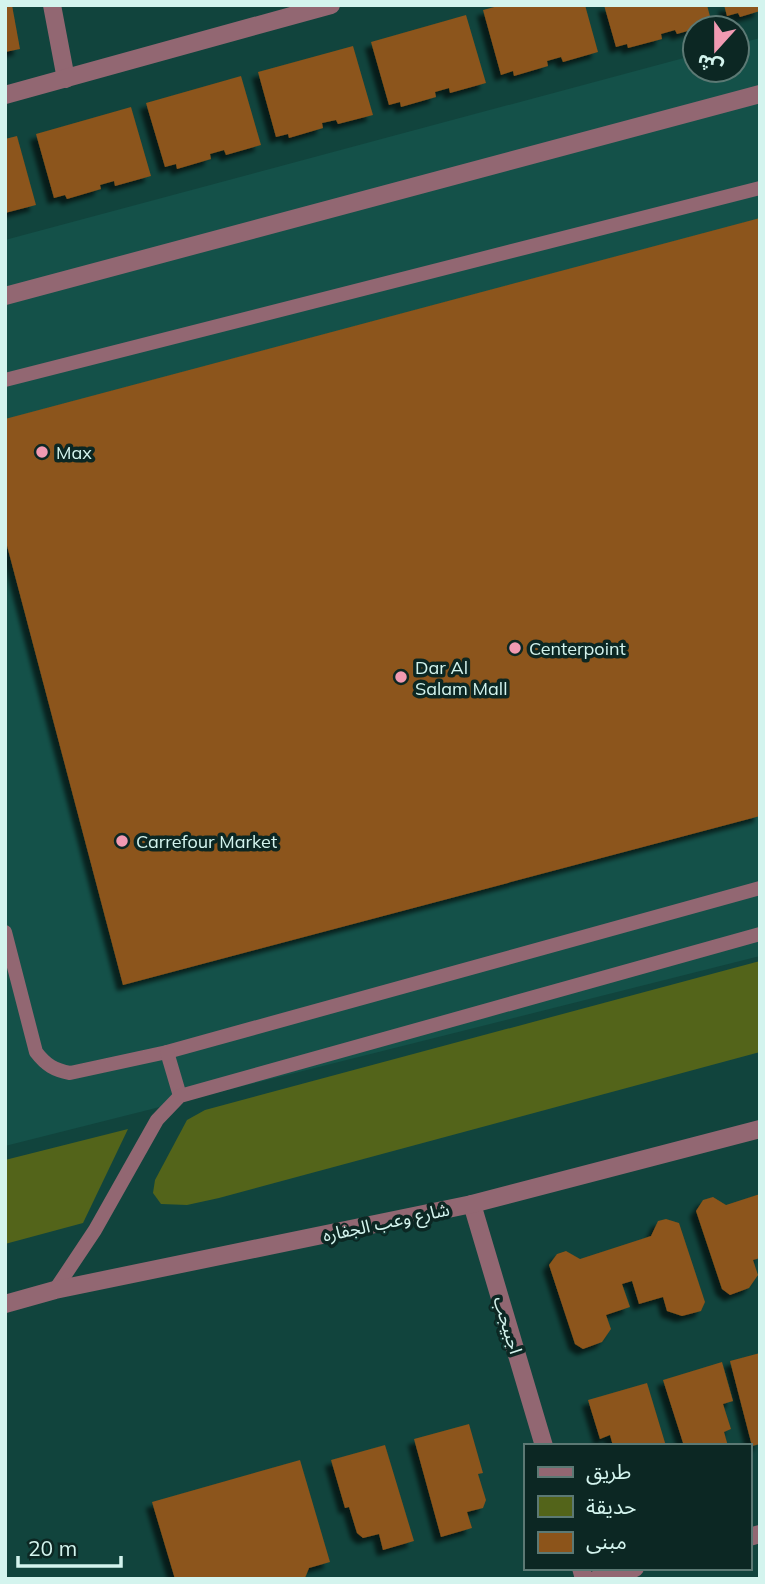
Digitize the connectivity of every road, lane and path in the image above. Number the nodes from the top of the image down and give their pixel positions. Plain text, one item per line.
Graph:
1 (52, 5) edge
2 (331, 5) edge
3 (66, 79) junction
4 (760, 94) edge
5 (5, 95) edge
6 (760, 188) edge
7 (5, 296) edge
8 (5, 380) edge
9 (760, 888) edge
10 (5, 932) edge
11 (760, 934) edge
12 (167, 1052) junction
13 (180, 1096) junction
14 (760, 1129) edge
15 (472, 1204) junction
16 (55, 1290) junction
17 (7, 1302) edge
18 (543, 1444) edge
19 (628, 1570) edge
20 (597, 1579) edge

1 - 3 street
2 - 3 street
3 - 5 street
4 - 7 street
6 - 8 lane
9 - 12 lane
10 - 12 lane
11 - 13 lane
12 - 13 lane
13 - 16 lane
14 - 15 street, شارع وعب الجفاره
15 - 16 street, شارع وعب الجفاره
15 - 18 street, اجبيجب
16 - 17 street, شارع وعب الجفاره
19 - 20 street

